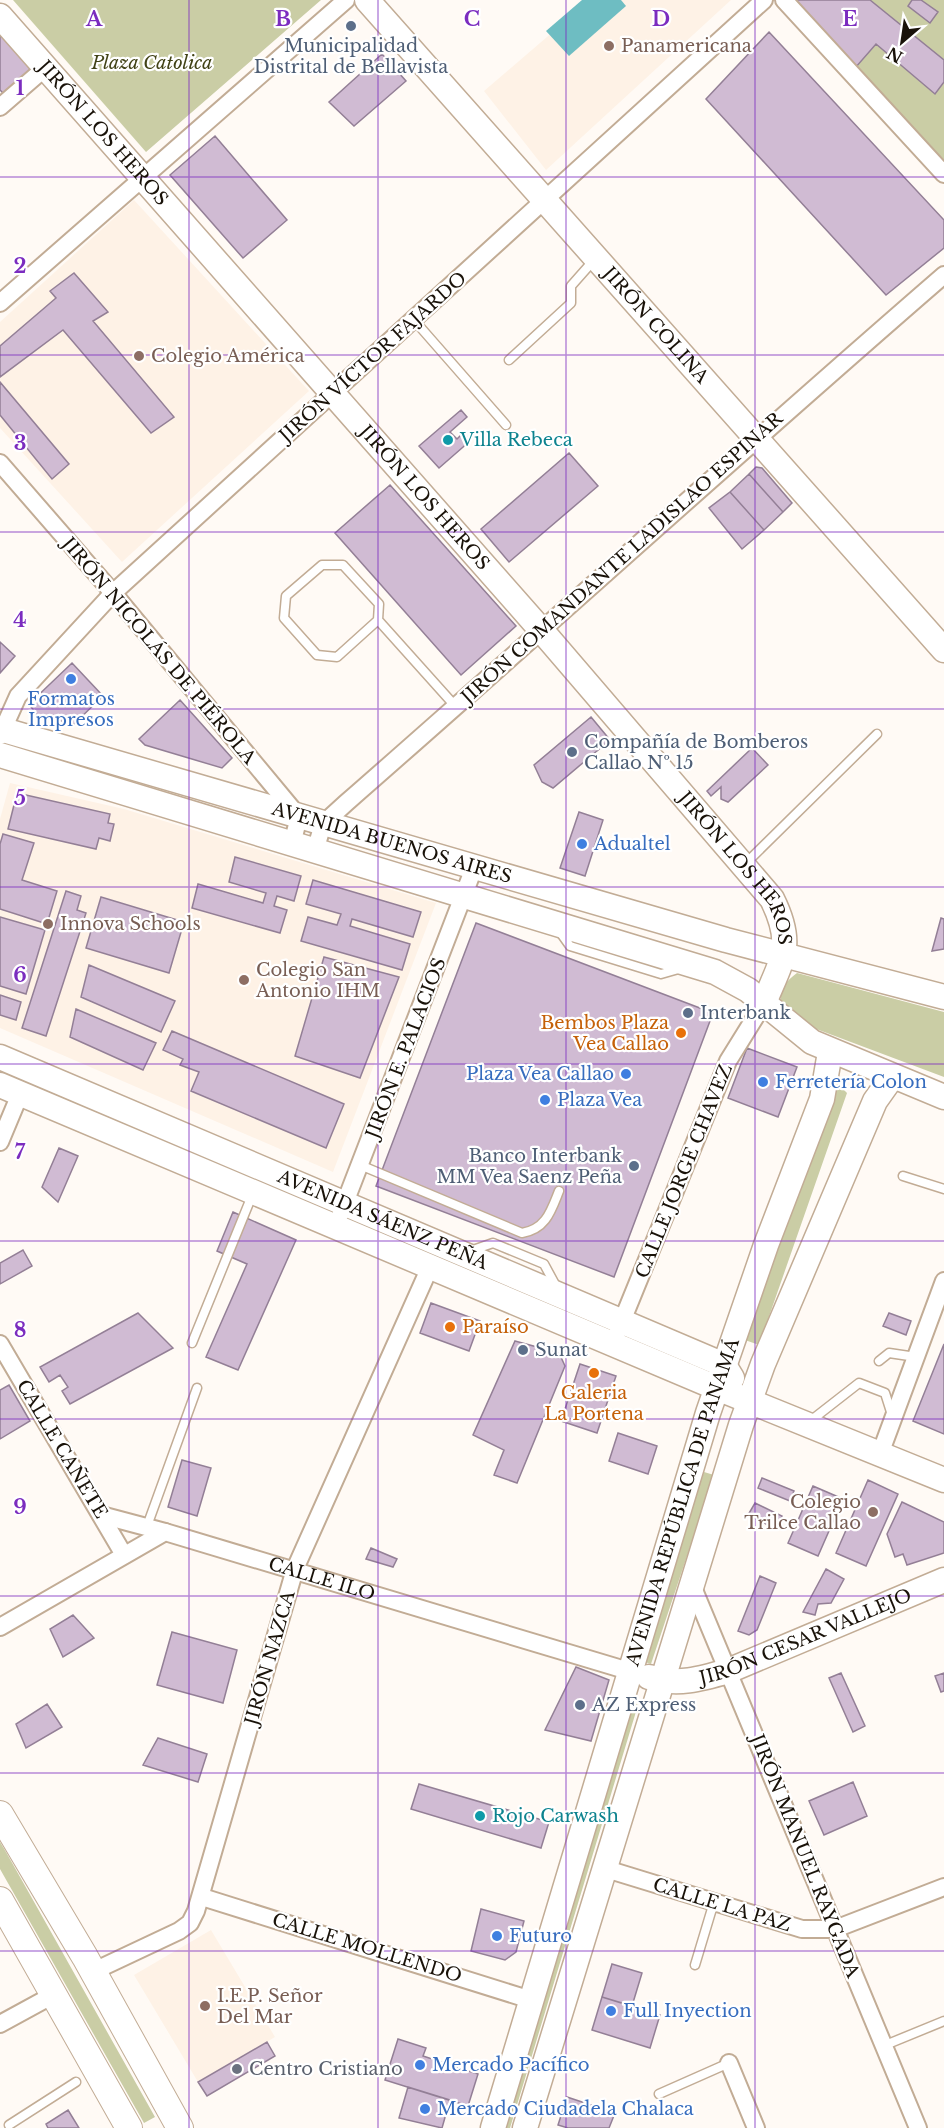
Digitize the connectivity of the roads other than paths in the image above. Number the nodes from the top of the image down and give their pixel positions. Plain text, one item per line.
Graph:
1 (346, 0) edge
2 (367, 0) edge
3 (764, 0) edge
4 (784, 0) edge
5 (0, 16) edge
6 (45, 68) junction
7 (0, 107) edge
8 (944, 174) edge
9 (143, 179) junction
10 (545, 200) junction
11 (597, 258) junction
12 (944, 275) edge
13 (0, 303) edge
14 (414, 320) junction
15 (509, 360) dead end
16 (333, 394) junction
17 (506, 425) dead end
18 (756, 438) junction
19 (0, 463) edge
20 (113, 593) junction
21 (378, 620) junction
22 (542, 631) junction
23 (944, 650) edge
24 (456, 707) junction
25 (1, 732) edge
26 (877, 734) dead end
27 (0, 755) edge
28 (299, 817) junction
29 (323, 824) junction
30 (292, 844) junction
31 (315, 851) junction
32 (744, 866) junction
33 (474, 868) junction
34 (465, 896) junction
35 (782, 956) junction
36 (944, 997) edge
37 (764, 1003) junction
38 (830, 1052) junction
39 (0, 1057) edge
40 (892, 1077) junction
41 (10, 1090) edge
42 (944, 1097) edge
43 (0, 1142) edge
44 (360, 1165) junction
45 (903, 1176) dead end
46 (944, 1189) edge
47 (559, 1191) dead end
48 (254, 1192) junction
49 (345, 1204) junction
50 (335, 1227) junction
51 (430, 1267) junction
52 (944, 1281) edge
53 (622, 1322) junction
54 (192, 1343) dead end
55 (0, 1344) edge
56 (613, 1344) junction
57 (916, 1357) junction
58 (879, 1361) dead end
59 (724, 1365) junction
60 (197, 1388) dead end
61 (717, 1388) junction
62 (750, 1401) junction
63 (893, 1419) junction
64 (806, 1424) junction
65 (880, 1454) junction
66 (944, 1480) edge
67 (101, 1515) junction
68 (147, 1526) junction
69 (165, 1532) junction
70 (124, 1555) junction
71 (295, 1569) junction
72 (944, 1580) edge
73 (692, 1585) junction
74 (0, 1627) edge
75 (728, 1671) junction
76 (632, 1672) junction
77 (662, 1681) junction
78 (0, 1814) edge
79 (603, 1868) junction
80 (944, 1887) edge
81 (202, 1897) junction
82 (714, 1902) junction
83 (4, 1916) edge
84 (835, 1929) junction
85 (695, 1965) dead end
86 (92, 1972) junction
87 (55, 1994) junction
88 (531, 2000) junction
89 (944, 2021) edge
90 (0, 2024) edge
91 (884, 2046) junction
92 (729, 2063) joint
93 (76, 2082) dead end
94 (659, 2094) dead end
95 (9, 2125) dead end
96 (175, 2126) edge
97 (129, 2128) edge
98 (493, 2128) edge
99 (525, 2128) edge
100 (756, 2128) edge
101 (918, 2128) edge

1 - 9 street
2 - 10 main road, JIRÓN COLINA
3 - 10 street, JIRÓN VÍCTOR FAJARDO
4 - 8 street
5 - 6 main road, JIRÓN LOS HEROS
6 - 7 street
6 - 9 main road, JIRÓN LOS HEROS
9 - 13 street
9 - 16 main road, JIRÓN LOS HEROS
10 - 11 main road, JIRÓN COLINA
10 - 14 street, JIRÓN VÍCTOR FAJARDO
11 - 15 lane
11 - 18 main road, JIRÓN COLINA
12 - 18 street, JIRÓN COMANDANTE LADISLAO ESPINAR
14 - 16 street, JIRÓN VÍCTOR FAJARDO
14 - 17 lane
16 - 20 street, JIRÓN VÍCTOR FAJARDO
16 - 22 main road, JIRÓN LOS HEROS
18 - 22 street, JIRÓN COMANDANTE LADISLAO ESPINAR
18 - 23 main road, JIRÓN COLINA
19 - 20 street, JIRÓN NICOLÁS DE PIÉROLA
20 - 25 street, JIRÓN VÍCTOR FAJARDO
20 - 28 street, JIRÓN NICOLÁS DE PIÉROLA
21 - 21 lane
21 - 24 lane
22 - 24 street, JIRÓN COMANDANTE LADISLAO ESPINAR
22 - 32 main road, JIRÓN LOS HEROS
24 - 29 street, JIRÓN COMANDANTE LADISLAO ESPINAR
25 - 28 main road, AVENIDA BUENOS AIRES
26 - 32 lane
27 - 30 main road, AVENIDA BUENOS AIRES
28 - 29 main road, AVENIDA BUENOS AIRES
28 - 30 street
29 - 31 street
29 - 33 main road, AVENIDA BUENOS AIRES
30 - 31 main road, AVENIDA BUENOS AIRES
31 - 34 main road, AVENIDA BUENOS AIRES
32 - 35 main road, JIRÓN LOS HEROS
33 - 34 street, JIRÓN E. PALACIOS
33 - 35 main road, AVENIDA BUENOS AIRES
34 - 37 main road, AVENIDA BUENOS AIRES
34 - 44 street, JIRÓN E. PALACIOS
35 - 36 main road, AVENIDA BUENOS AIRES
35 - 37 main road, JIRÓN LOS HEROS
37 - 38 main road, AVENIDA BUENOS AIRES
37 - 53 street, CALLE JORGE CHAVEZ
38 - 40 main road, AVENIDA BUENOS AIRES
38 - 59 main road, AVENIDA REPÚBLICA DE PANAMÁ
39 - 49 main road, AVENIDA SÁENZ PEÑA
40 - 42 main road, AVENIDA BUENOS AIRES
40 - 62 main road, AVENIDA REPÚBLICA DE PANAMÁ
41 - 43 street
41 - 48 main road, AVENIDA SÁENZ PEÑA
44 - 47 lane
44 - 49 street, JIRÓN E. PALACIOS
45 - 46 lane
48 - 50 main road, AVENIDA SÁENZ PEÑA
48 - 54 lane
49 - 50 street, JIRÓN E. PALACIOS
49 - 53 main road, AVENIDA SÁENZ PEÑA
50 - 51 main road, AVENIDA SÁENZ PEÑA
51 - 56 main road, AVENIDA SÁENZ PEÑA
51 - 71 street, JIRÓN NAZCA
52 - 57 street
53 - 56 street, CALLE JORGE CHAVEZ
53 - 59 main road, AVENIDA SÁENZ PEÑA
55 - 67 street, CALLE CAÑETE
56 - 61 main road, AVENIDA SÁENZ PEÑA
57 - 58 lane
57 - 63 street
59 - 61 main road, AVENIDA REPÚBLICA DE PANAMÁ
59 - 62 main road
60 - 68 lane
61 - 62 main road, AVENIDA SÁENZ PEÑA
61 - 76 main road, AVENIDA REPÚBLICA DE PANAMÁ
62 - 64 main road, AVENIDA SÁENZ PEÑA
62 - 73 main road, AVENIDA REPÚBLICA DE PANAMÁ
63 - 64 lane
63 - 65 street
64 - 65 main road, AVENIDA SÁENZ PEÑA
65 - 66 main road, AVENIDA SÁENZ PEÑA
67 - 68 street, CALLE ILO
67 - 70 street, CALLE CAÑETE
68 - 69 street, CALLE ILO
69 - 70 street
69 - 71 street, CALLE ILO
70 - 74 street
71 - 76 street, CALLE ILO
71 - 81 street, JIRÓN NAZCA
72 - 75 main road, JIRÓN CESAR VALLEJO
73 - 75 street, JIRÓN MANUEL RAYGADA
73 - 77 main road, AVENIDA REPÚBLICA DE PANAMÁ
75 - 77 main road, JIRÓN CESAR VALLEJO
75 - 84 street, JIRÓN MANUEL RAYGADA
76 - 77 main road, CALLE ILO
76 - 88 main road, AVENIDA REPÚBLICA DE PANAMÁ
77 - 79 main road, AVENIDA REPÚBLICA DE PANAMÁ
78 - 86 main road
79 - 82 street, CALLE LA PAZ
79 - 99 main road, AVENIDA REPÚBLICA DE PANAMÁ
80 - 84 street, CALLE LA PAZ
81 - 86 street, JIRÓN NAZCA
81 - 88 street, CALLE MOLLENDO
82 - 84 street, CALLE LA PAZ
82 - 85 lane
83 - 87 main road
84 - 91 street, JIRÓN MANUEL RAYGADA
86 - 96 main road
87 - 90 street
87 - 97 main road
88 - 98 main road, AVENIDA REPÚBLICA DE PANAMÁ
89 - 91 lane
91 - 101 street, JIRÓN MANUEL RAYGADA
92 - 94 lane
92 - 100 street
93 - 95 lane

